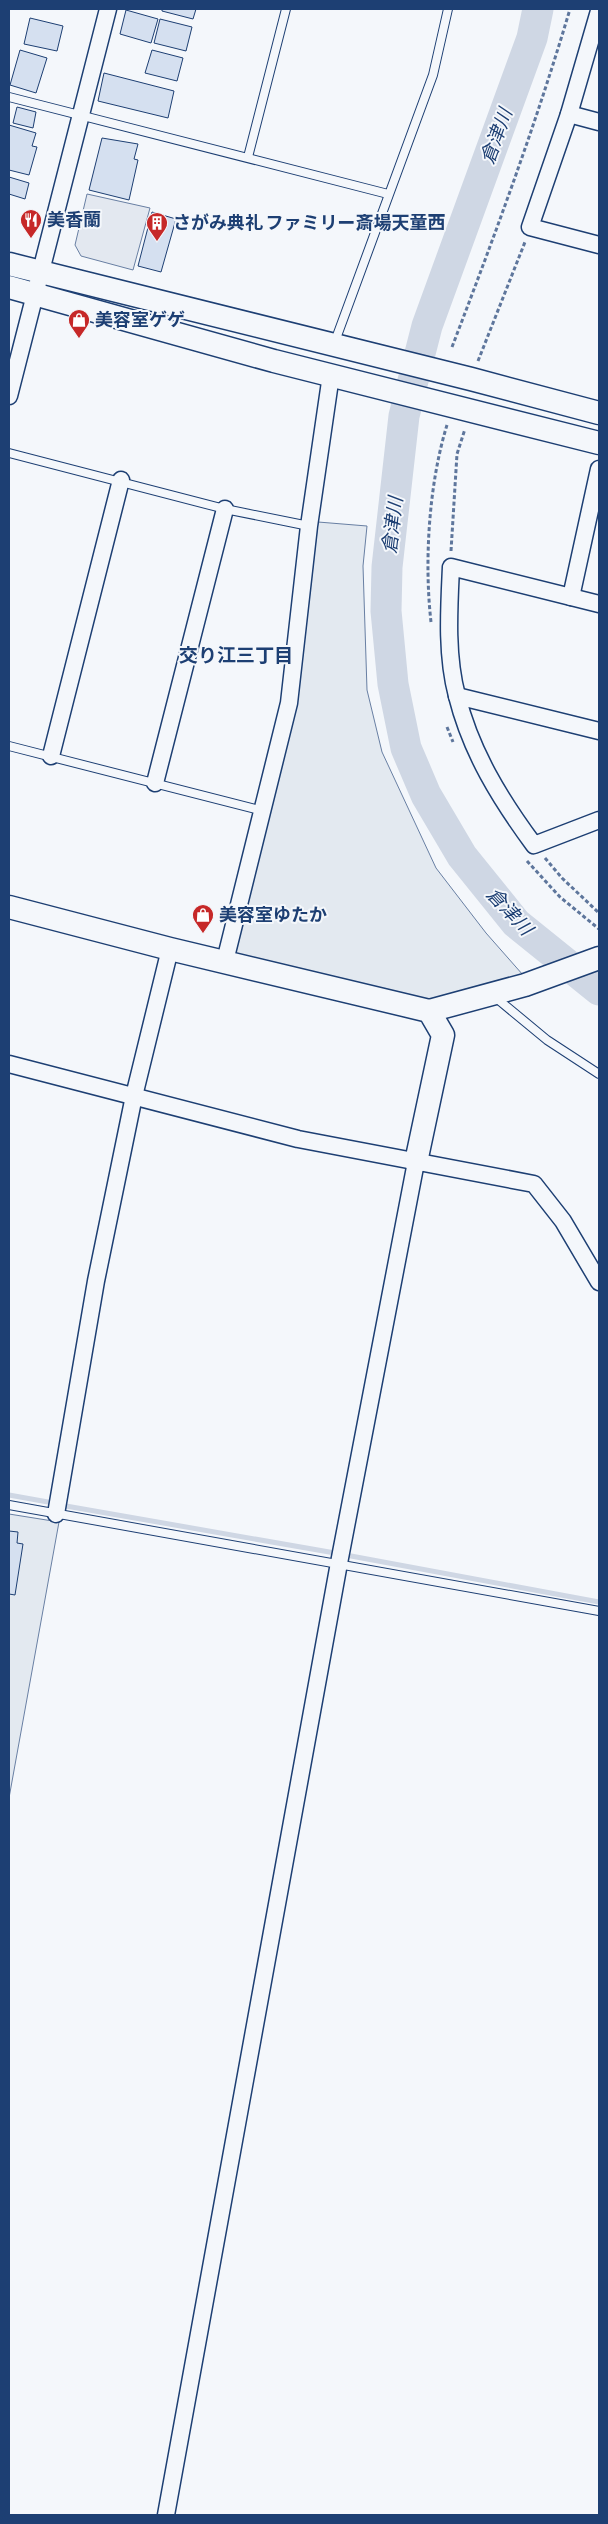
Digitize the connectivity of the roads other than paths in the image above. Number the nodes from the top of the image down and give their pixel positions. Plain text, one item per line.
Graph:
1 (108, 9) edge
2 (286, 9) edge
3 (448, 9) edge
4 (599, 11) edge
5 (9, 96) edge
6 (569, 114) junction
7 (81, 115) junction
8 (599, 122) edge
9 (248, 157) junction
10 (388, 194) junction
11 (599, 245) edge
12 (9, 264) edge
13 (39, 283) junction
14 (9, 287) edge
15 (333, 345) junction
16 (331, 376) junction
17 (9, 396) edge
18 (599, 413) edge
19 (599, 443) edge
20 (9, 453) edge
21 (599, 469) edge
22 (121, 480) junction
23 (226, 509) junction
24 (309, 526) junction
25 (571, 597) junction
26 (599, 604) edge
27 (457, 696) junction
28 (599, 730) edge
29 (9, 746) edge
30 (52, 756) junction
31 (156, 783) junction
32 (263, 811) junction
33 (599, 820) edge
34 (9, 907) edge
35 (170, 949) junction
36 (599, 958) edge
37 (225, 961) junction
38 (492, 994) junction
39 (429, 1011) junction
40 (9, 1064) edge
41 (599, 1074) edge
42 (134, 1096) junction
43 (416, 1162) junction
44 (599, 1282) edge
45 (9, 1505) edge
46 (56, 1514) junction
47 (339, 1563) junction
48 (599, 1611) edge
49 (166, 2515) edge

1 - 7 street
2 - 9 lane
3 - 10 lane
4 - 6 street
5 - 7 lane
6 - 8 street
6 - 11 street
7 - 9 lane
7 - 13 street
9 - 10 lane
10 - 15 lane
12 - 13 street
13 - 14 street
13 - 15 street
13 - 16 street
13 - 17 street
15 - 18 street
16 - 19 street
16 - 24 street
20 - 22 lane
21 - 25 street
22 - 23 lane
22 - 30 street
23 - 24 lane
23 - 31 street
24 - 32 street
25 - 26 street
25 - 27 street
27 - 28 street
27 - 33 street
29 - 30 lane
30 - 31 lane
31 - 32 lane
32 - 37 street
34 - 35 street
35 - 37 street
35 - 42 street
36 - 38 street
37 - 39 street
38 - 39 street
38 - 41 lane
39 - 43 street
40 - 42 street
42 - 43 street
42 - 46 street
43 - 44 street
43 - 47 street
45 - 46 lane
46 - 47 lane
47 - 48 lane
47 - 49 street

